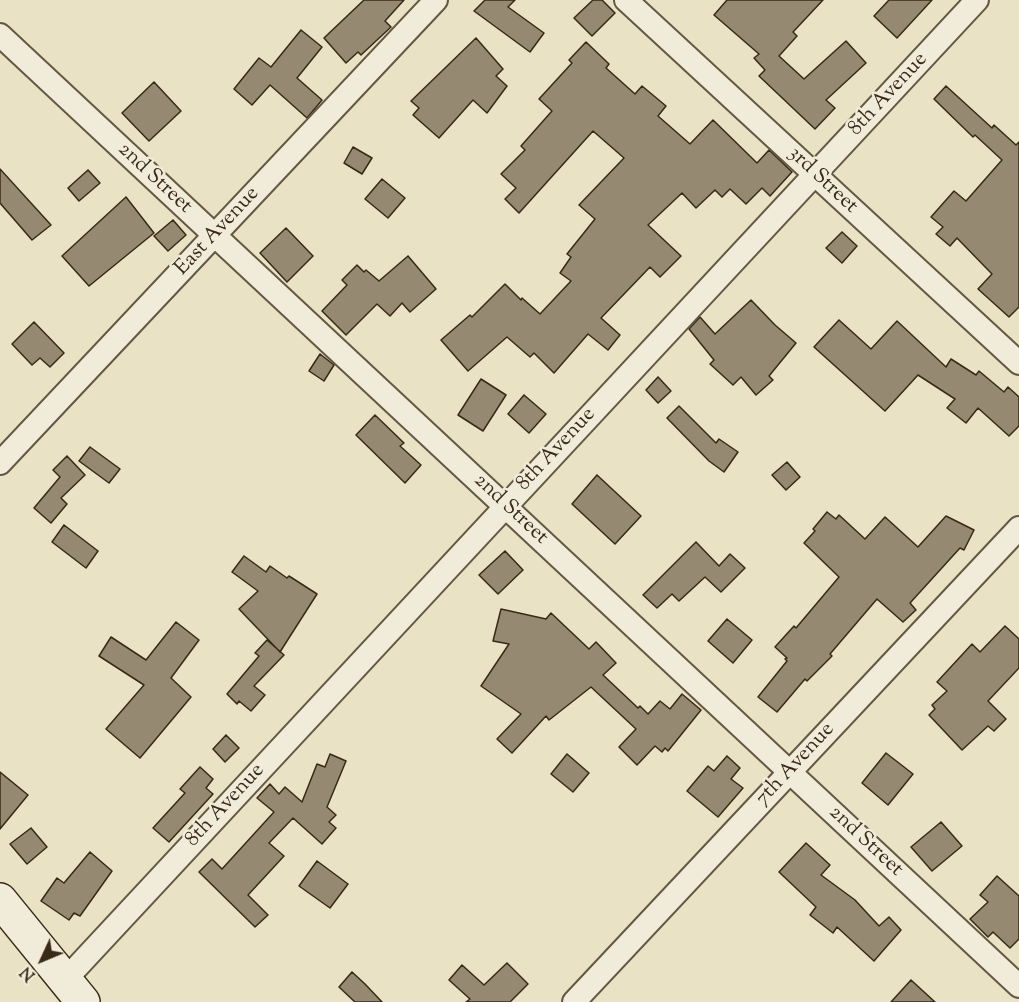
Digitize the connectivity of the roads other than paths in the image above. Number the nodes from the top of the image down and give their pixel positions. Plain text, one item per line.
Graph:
1 (436, 0) edge
2 (626, 0) edge
3 (976, 0) edge
4 (0, 35) edge
5 (814, 174) junction
6 (215, 235) junction
7 (1019, 363) edge
8 (0, 463) edge
9 (505, 506) junction
10 (1019, 528) edge
11 (790, 772) junction
12 (0, 900) edge
13 (1019, 986) edge
14 (74, 991) edge
15 (574, 1002) edge

1 - 6 street, East Avenue
2 - 5 street, 3rd Street
3 - 5 street, 8th Avenue
4 - 6 street, 2nd Street
5 - 7 street, 3rd Street
5 - 9 street, 8th Avenue
6 - 8 street, East Avenue
6 - 9 street, 2nd Street
9 - 11 street, 2nd Street
9 - 14 street, 8th Avenue
10 - 11 street, 7th Avenue
11 - 13 street, 2nd Street
11 - 15 street, 7th Avenue
12 - 14 street

